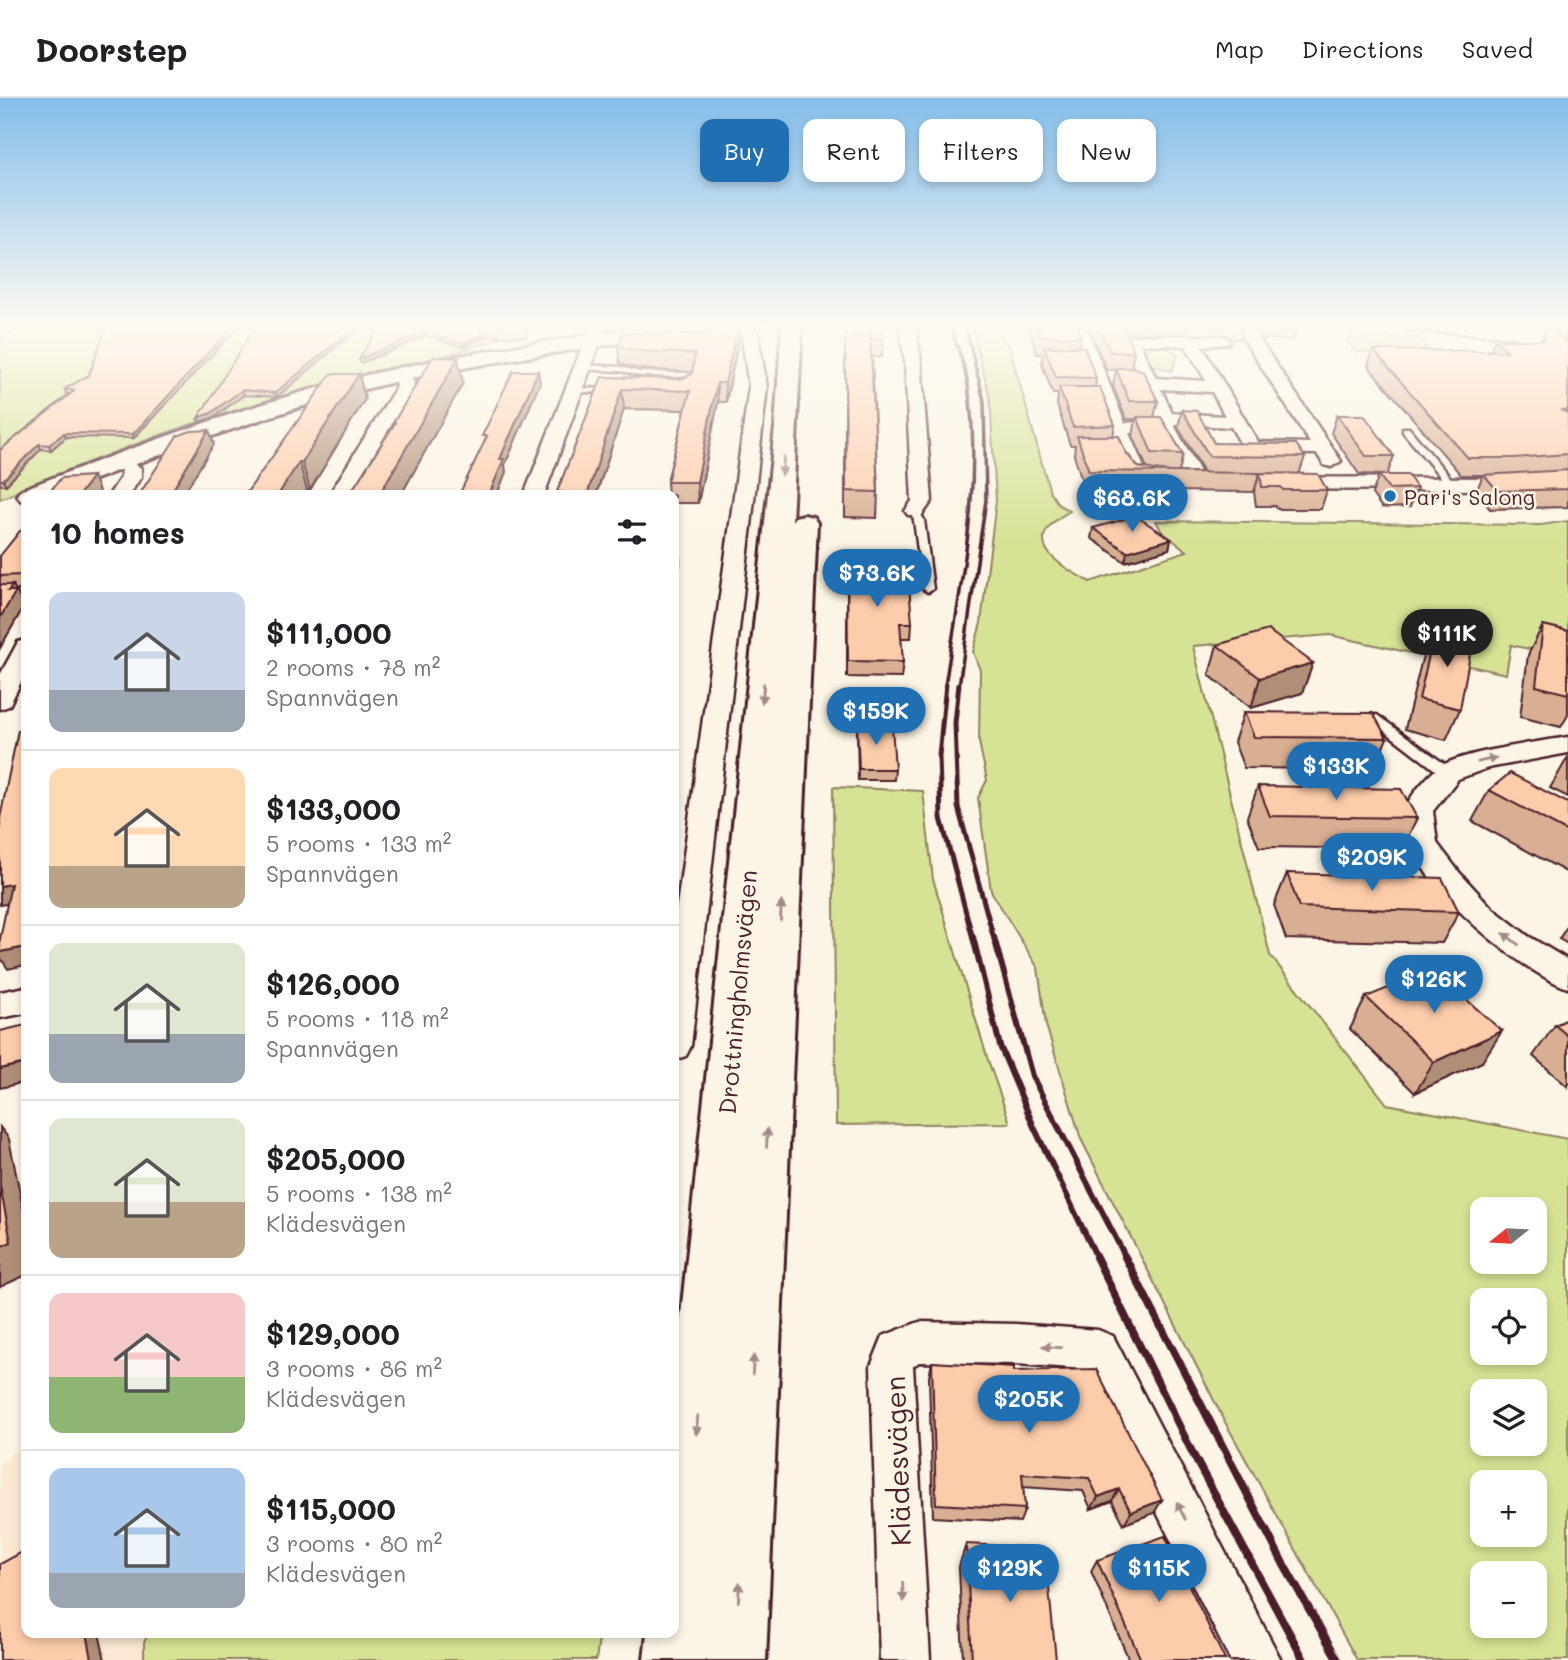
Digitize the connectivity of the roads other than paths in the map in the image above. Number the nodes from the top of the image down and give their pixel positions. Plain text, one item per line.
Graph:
1 (318, 397) edge
2 (399, 397) edge
3 (571, 397) edge
4 (757, 397) edge
5 (788, 397) edge
6 (813, 397) edge
7 (915, 397) edge
8 (1100, 397) edge
9 (1157, 397) edge
10 (1223, 397) edge
11 (1289, 397) edge
12 (1166, 422) junction
13 (1237, 422) junction
14 (1118, 428) junction
15 (1406, 430) dead end
16 (1323, 449) junction
17 (119, 461) junction
18 (1568, 478) edge
19 (1196, 482) junction
20 (1347, 484) junction
21 (1451, 484) junction
22 (44, 490) edge
23 (122, 490) edge
24 (342, 490) edge
25 (536, 490) edge
26 (915, 511) joint
27 (928, 589) dead end
28 (21, 594) edge
29 (0, 596) edge
30 (21, 657) edge
31 (0, 701) edge
32 (1377, 719) edge
33 (1568, 745) edge
34 (1448, 773) junction
35 (1568, 976) edge
36 (21, 1001) edge
37 (0, 1005) edge
38 (679, 1007) edge
39 (679, 1627) edge
40 (678, 1638) edge
41 (676, 1660) edge
42 (734, 1660) edge
43 (905, 1660) edge
44 (1256, 1660) edge

1 - 17 main road
2 - 24 street
3 - 25 street
4 - 38 street, Drottningholmsvägen
5 -> 39 main road, Drottningholmsvägen
42 -> 6 main road, Drottningholmsvägen
7 - 26 street
8 - 14 street
9 - 12 street
10 - 13 street
11 - 16 street
12 - 13 street
12 - 14 street
12 - 19 street
13 - 16 street
14 - 19 street
15 - 21 lane
16 - 20 street
17 - 22 main road
17 - 23 street
18 - 21 street
19 - 20 street
20 - 21 street
26 - 27 lane
28 - 29 lane
30 - 31 street
32 - 34 lane
34 -> 33 street
35 -> 34 street
36 - 37 street
40 -> 41 main road, Drottningholmsvägen
44 -> 43 street, Klädesvägen

